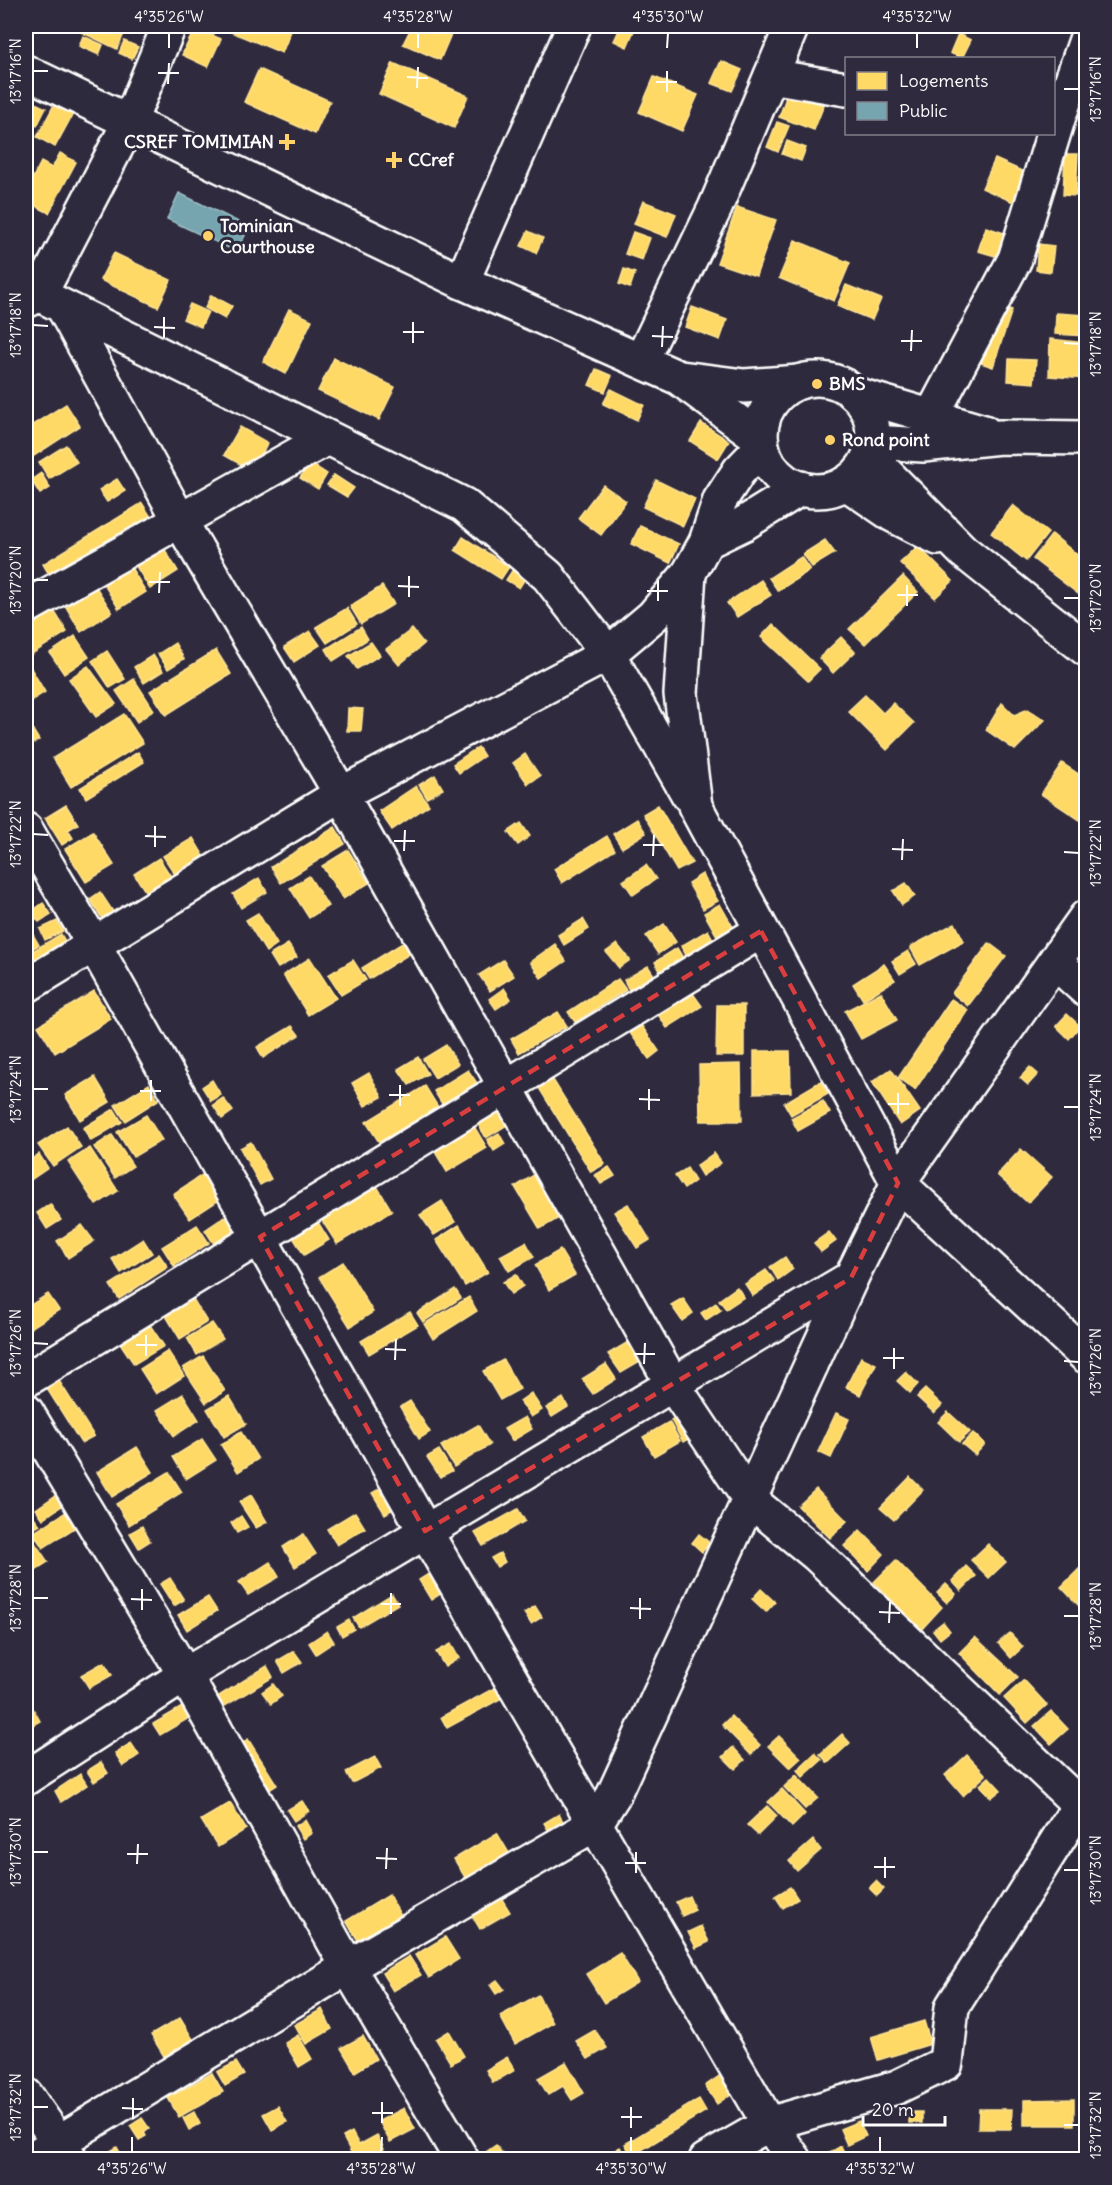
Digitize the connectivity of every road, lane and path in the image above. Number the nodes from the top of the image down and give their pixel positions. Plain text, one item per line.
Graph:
1 (169, 26) edge
2 (574, 26) edge
3 (792, 26) edge
4 (1086, 40) edge
5 (26, 72) edge
6 (771, 76) junction
7 (845, 89) edge
8 (1066, 117) edge
9 (130, 121) junction
10 (462, 282) junction
11 (38, 298) edge
12 (641, 361) junction
13 (679, 378) junction
14 (799, 382) junction
15 (855, 394) junction
16 (931, 417) junction
17 (1000, 437) junction
18 (327, 438) junction
19 (1086, 438) edge
20 (762, 443) junction
21 (871, 449) junction
22 (846, 483) junction
23 (801, 488) junction
24 (179, 519) junction
25 (706, 542) junction
26 (963, 551) junction
27 (689, 573) junction
28 (26, 607) edge
29 (1086, 650) edge
30 (608, 654) junction
31 (341, 794) junction
32 (695, 806) junction
33 (26, 830) edge
34 (1086, 917) edge
35 (761, 931) junction
36 (93, 943) junction
37 (1055, 962) junction
38 (26, 986) edge
39 (1086, 990) edge
40 (507, 1089) junction
41 (898, 1183) junction
42 (260, 1238) junction
43 (851, 1278) junction
44 (1086, 1356) edge
45 (26, 1380) edge
46 (673, 1385) junction
47 (26, 1411) edge
48 (750, 1500) junction
49 (425, 1531) junction
50 (185, 1676) junction
51 (26, 1778) edge
52 (1085, 1804) edge
53 (595, 1824) junction
54 (348, 1967) junction
55 (26, 2095) edge
56 (769, 2124) junction
57 (26, 2134) edge
58 (64, 2150) edge
59 (29, 2160) edge
60 (462, 2160) edge
61 (706, 2160) edge
62 (773, 2160) edge
63 (795, 2160) edge

1 - 9 street
2 - 10 street
3 - 6 street
4 - 8 street
5 - 9 street
6 - 7 street
6 - 12 street
8 - 16 street
9 - 10 street
9 - 11 street
10 - 12 street
11 - 18 street
11 - 24 street
12 - 13 street
13 - 14 street
13 - 20 street
14 - 15 street
14 - 20 street
15 - 16 street
15 - 21 street
16 - 17 street
17 - 19 street
17 - 21 street
18 - 24 street
18 - 30 street
20 - 23 street
20 - 25 street
21 - 22 street
21 - 26 street
22 - 23 street
22 - 26 street
23 - 25 street
24 - 28 street
24 - 31 street
25 - 27 street
26 - 29 street
27 - 30 street
27 - 32 street
30 - 31 street
30 - 32 street
31 - 36 street
31 - 40 street
32 - 35 street
33 - 36 street
34 - 37 street
35 - 40 street
35 - 41 street
36 - 38 street
36 - 42 street
37 - 39 street
37 - 41 street
40 - 42 street
40 - 46 street
41 - 43 street
41 - 44 street
42 - 45 street
42 - 49 street
43 - 46 street
43 - 48 street
46 - 48 street
46 - 49 street
47 - 50 street
48 - 52 street
48 - 53 street
49 - 50 street
49 - 53 street
50 - 51 street
50 - 54 street
52 - 56 street
53 - 54 street
53 - 56 street
54 - 58 street
54 - 60 street
55 - 58 street
56 - 61 street
56 - 62 street
56 - 63 street
57 - 58 street
58 - 59 street

